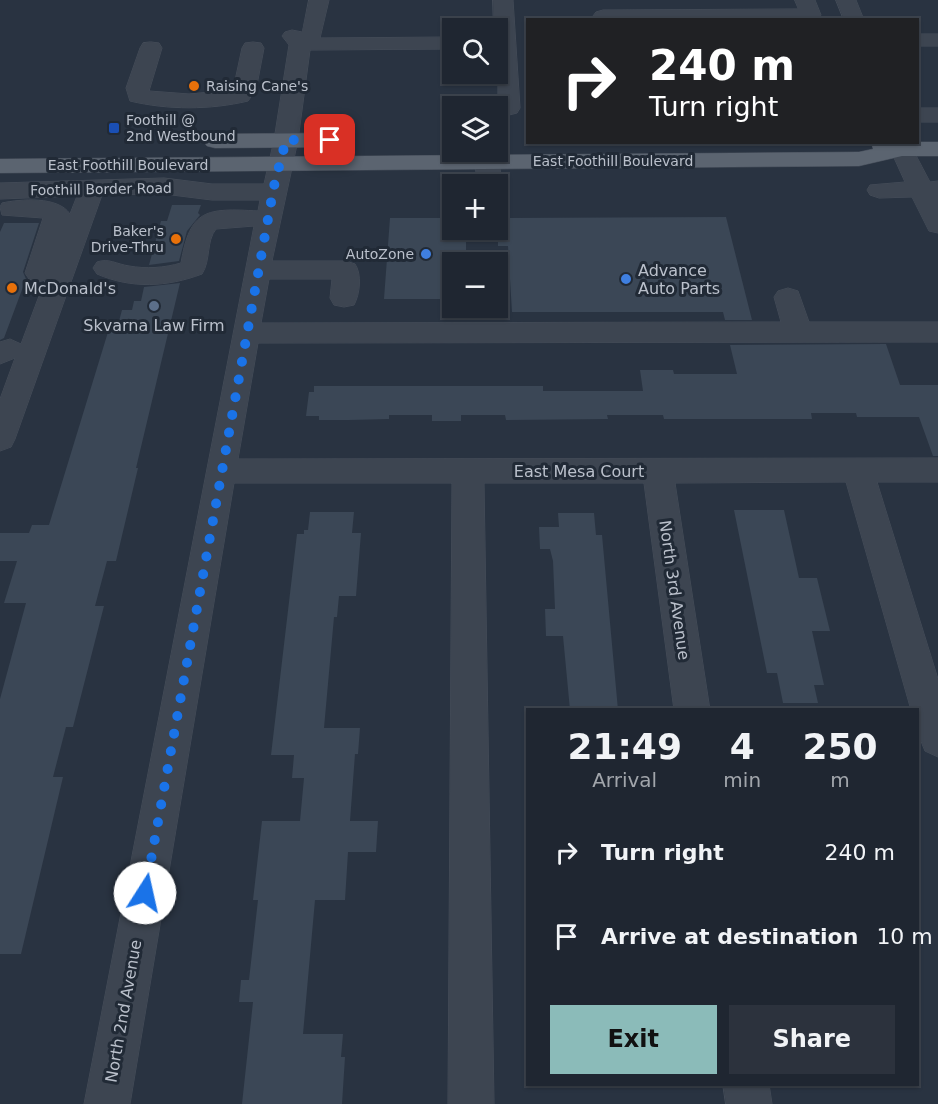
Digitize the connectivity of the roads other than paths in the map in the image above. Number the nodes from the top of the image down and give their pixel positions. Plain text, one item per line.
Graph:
1 (319, 0) edge
2 (503, 0) edge
3 (805, 0) edge
4 (846, 0) edge
5 (296, 12) dead end
6 (603, 12) edge
7 (502, 18) edge
8 (853, 18) edge
9 (919, 40) edge
10 (938, 40) edge
11 (442, 43) edge
12 (508, 43) edge
13 (526, 43) edge
14 (300, 44) junction
15 (152, 48) dead end
16 (253, 48) dead end
17 (508, 84) edge
18 (512, 109) edge
19 (919, 115) edge
20 (938, 115) edge
21 (364, 140) dead end
22 (188, 141) dead end
23 (882, 144) edge
24 (938, 148) edge
25 (902, 149) junction
26 (0, 166) edge
27 (488, 173) edge
28 (277, 179) junction
29 (92, 188) junction
30 (930, 189) edge
31 (879, 190) dead end
32 (0, 191) edge
33 (0, 209) edge
34 (938, 225) edge
35 (106, 268) dead end
36 (257, 270) junction
37 (788, 297) dead end
38 (344, 298) dead end
39 (491, 320) edge
40 (938, 332) edge
41 (246, 333) junction
42 (798, 333) junction
43 (5, 352) edge
44 (0, 376) edge
45 (2, 425) edge
46 (858, 470) junction
47 (938, 470) edge
48 (221, 471) junction
49 (658, 471) junction
50 (468, 472) junction
51 (692, 708) edge
52 (938, 739) edge
53 (747, 1086) edge
54 (107, 1104) edge
55 (471, 1104) edge
56 (749, 1104) edge

1 - 14 street
2 - 7 street
3 - 6 street
4 - 8 street
5 - 14 street
9 - 10 street
11 - 14 street
12 - 13 street
14 - 28 street, North 2nd Avenue
15 - 16 street
17 - 18 street
19 - 20 street
21 - 28 main road, East Foothill Boulevard
22 - 28 main road, East Foothill Boulevard
23 - 25 main road, East Foothill Boulevard
24 - 25 main road, East Foothill Boulevard
25 - 27 main road, East Foothill Boulevard
25 - 30 street
26 - 28 main road, East Foothill Boulevard
27 - 28 main road, East Foothill Boulevard
28 - 29 street, Foothill Border Road
28 - 35 street
28 - 36 street, North 2nd Avenue
29 - 32 street, Foothill Border Road
29 - 45 street
30 - 31 street
30 - 34 street
33 - 43 street
36 - 38 street
36 - 41 street, North 2nd Avenue
37 - 42 street
39 - 41 street
39 - 42 street
40 - 42 street
41 - 48 street, North 2nd Avenue
43 - 44 street
46 - 47 street, East Mesa Court
46 - 49 street, East Mesa Court
46 - 52 street
48 - 50 street, East Mesa Court
48 - 54 street, North 2nd Avenue
49 - 50 street, East Mesa Court
49 - 51 street, North 3rd Avenue
50 - 55 street
53 - 56 street

